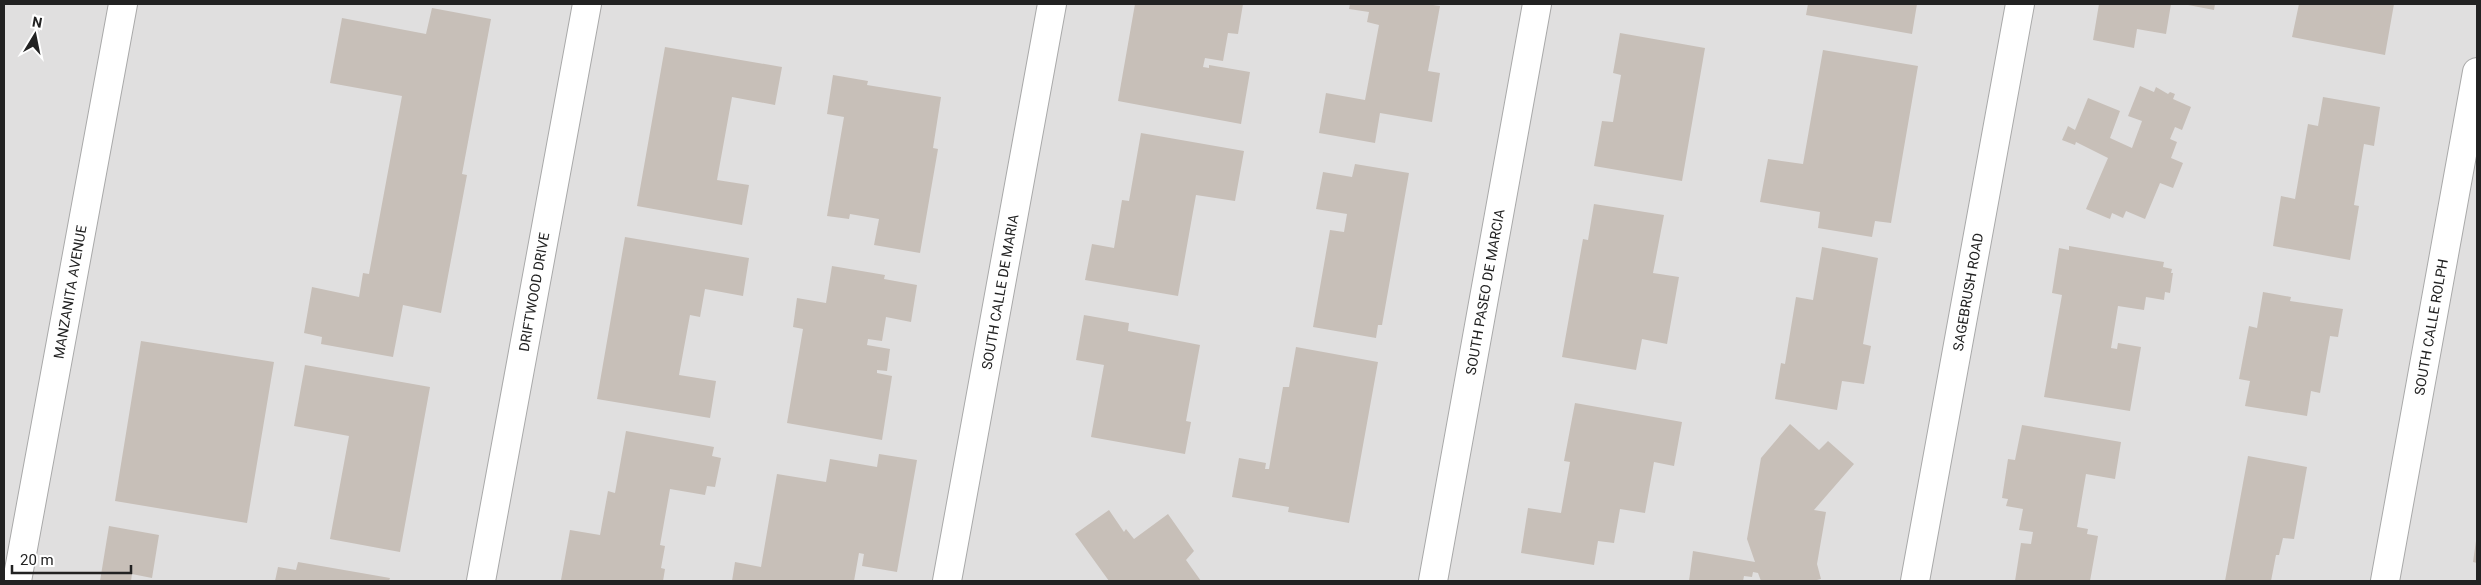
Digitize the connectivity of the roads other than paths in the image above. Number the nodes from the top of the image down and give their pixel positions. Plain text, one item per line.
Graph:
1 (123, 4) edge
2 (587, 4) edge
3 (1052, 4) edge
4 (1537, 4) edge
5 (2020, 4) edge
6 (2477, 72) edge
7 (17, 581) edge
8 (481, 581) edge
9 (947, 581) edge
10 (1433, 581) edge
11 (1915, 581) edge
12 (2385, 581) edge

1 - 7 street, MANZANITA AVENUE
2 - 8 street, DRIFTWOOD DRIVE
3 - 9 street, SOUTH CALLE DE MARIA
4 - 10 street, SOUTH PASEO DE MARCIA
5 - 11 street, SAGEBRUSH ROAD
6 - 12 street, SOUTH CALLE ROLPH

